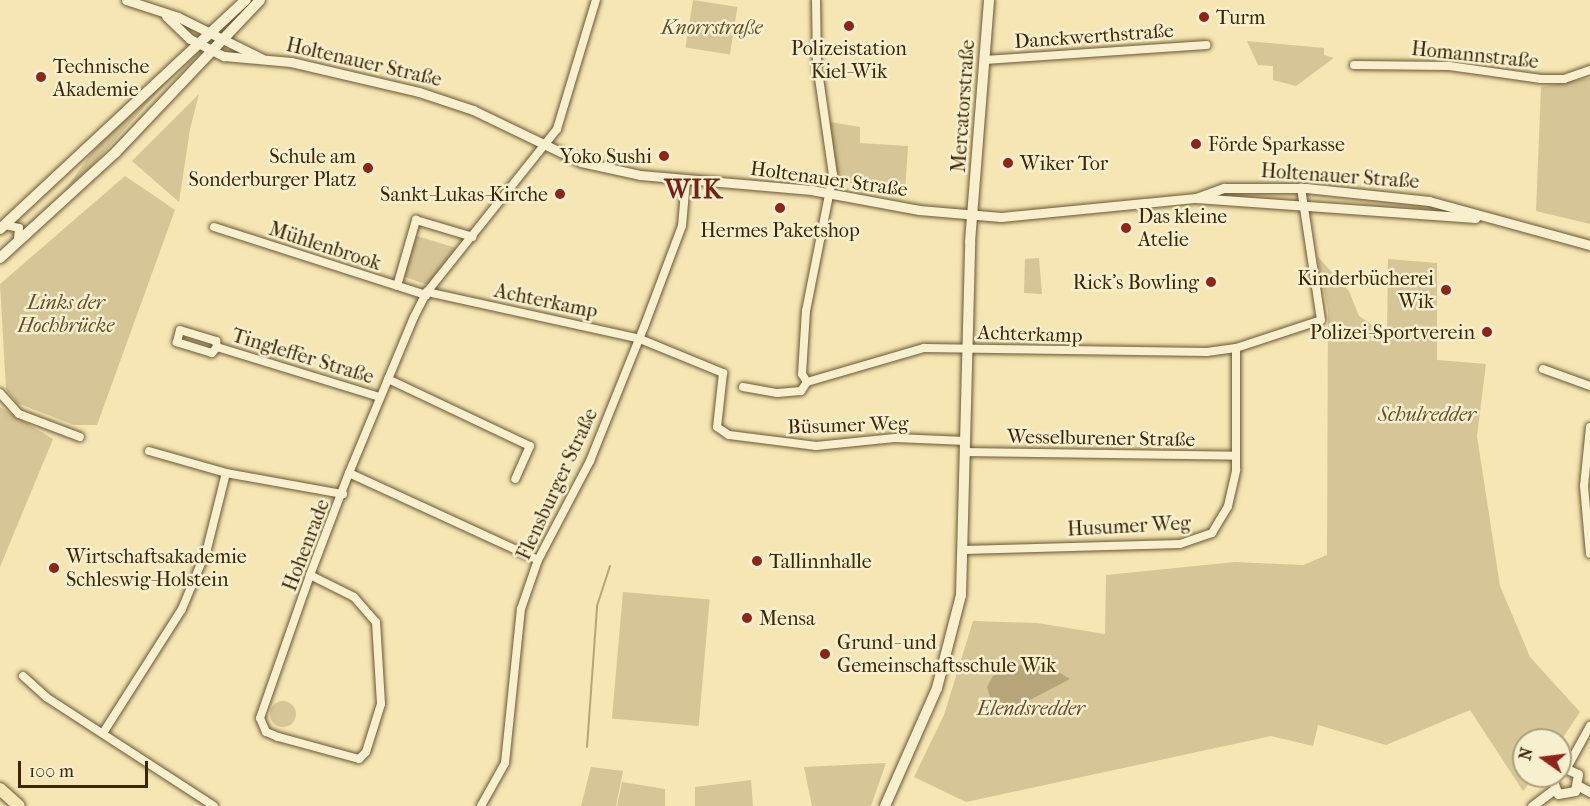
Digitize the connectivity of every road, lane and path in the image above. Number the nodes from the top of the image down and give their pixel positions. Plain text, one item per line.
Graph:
1 (126, 0) edge
2 (246, 0) edge
3 (260, 0) edge
4 (596, 0) edge
5 (816, 0) edge
6 (989, 0) edge
7 (166, 16) junction
8 (209, 33) junction
9 (224, 40) junction
10 (198, 45) junction
11 (1206, 45) dead end
12 (213, 52) junction
13 (261, 58) junction
14 (985, 60) junction
15 (1354, 65) dead end
16 (1590, 70) edge
17 (545, 147) junction
18 (686, 180) junction
19 (1301, 187) junction
20 (830, 193) junction
21 (1196, 198) junction
22 (1301, 204) junction
23 (972, 215) junction
24 (1481, 218) junction
25 (2, 227) edge
26 (214, 227) dead end
27 (473, 237) junction
28 (18, 242) junction
29 (1590, 245) edge
30 (0, 258) edge
31 (397, 286) junction
32 (426, 293) junction
33 (640, 339) junction
34 (217, 347) junction
35 (966, 348) junction
36 (1236, 348) junction
37 (1543, 369) dead end
38 (723, 373) joint
39 (388, 379) junction
40 (807, 382) junction
41 (1590, 386) edge
42 (743, 387) dead end
43 (0, 393) edge
44 (380, 397) junction
45 (1590, 427) edge
46 (80, 437) dead end
47 (966, 446) junction
48 (149, 451) dead end
49 (1236, 456) junction
50 (226, 473) junction
51 (349, 473) junction
52 (515, 479) dead end
53 (343, 494) junction
54 (964, 550) junction
55 (1590, 554) edge
56 (538, 560) junction
57 (310, 575) junction
58 (23, 676) dead end
59 (1590, 726) edge
60 (103, 733) junction
61 (1572, 754) edge
62 (1572, 771) edge
63 (1578, 786) junction
64 (0, 789) edge
65 (1553, 790) joint
66 (1590, 792) edge
67 (19, 806) edge
68 (214, 806) edge
69 (481, 806) edge
70 (885, 806) edge
71 (1532, 806) edge

1 - 7 street, Holtenauer Straße
2 - 8 main road
3 - 9 main road
4 - 17 street
5 - 20 street
6 - 14 main road, Mercatorstraße
7 - 8 street, Holtenauer Straße
7 - 10 street, Holtenauer Straße
8 - 9 street, Holtenauer Straße
8 - 10 main road
9 - 12 main road
9 - 13 street, Holtenauer Straße
10 - 12 street, Holtenauer Straße
10 - 25 main road
11 - 14 street, Danckwerthstraße
12 - 13 street, Holtenauer Straße
12 - 28 main road
13 - 17 street, Holtenauer Straße
14 - 23 main road, Mercatorstraße
15 - 16 street, Homannstraße
17 - 18 street, Holtenauer Straße
17 - 27 street, Hohenrade
18 - 20 street, Holtenauer Straße
18 - 33 street, Flensburger Straße
19 - 21 street, Holtenauer Straße
19 - 22 street
19 - 24 street, Holtenauer Straße
20 - 23 street, Holtenauer Straße
20 - 40 street
21 - 22 street, Holtenauer Straße
21 - 23 street, Holtenauer Straße
22 - 24 street, Holtenauer Straße
22 - 36 street, Achterkamp
23 - 35 main road
24 - 29 street, Holtenauer Straße
25 - 28 street
26 - 31 street, Mühlenbrook
27 - 31 street
27 - 32 street, Hohenrade
28 - 30 main road
31 - 32 street, Mühlenbrook
32 - 33 street, Achterkamp
32 - 39 street, Hohenrade
33 - 38 street, Achterkamp
33 - 56 street, Flensburger Straße
34 - 34 street, Tingleffer Straße
34 - 44 street, Tingleffer Straße
35 - 36 street, Achterkamp
35 - 40 street, Achterkamp
35 - 47 main road
36 - 49 street, Husumer Weg
37 - 41 street
38 - 47 street, Büsumer Weg
39 - 44 street, Hohenrade
39 - 52 street
40 - 42 street, Achterkamp
43 - 46 street
44 - 51 street, Hohenrade
45 - 55 street
47 - 49 street, Wesselburener Straße
47 - 54 main road
48 - 50 street
49 - 54 street, Husumer Weg
50 - 53 street
50 - 60 street
51 - 53 street, Hohenrade
51 - 56 street
53 - 57 street, Hohenrade
54 - 70 main road
56 - 69 street, Flensburger Straße
57 - 57 street, Hohenrade
58 - 60 street
59 - 61 street
60 - 68 street
62 - 63 street
63 - 65 street
63 - 66 street
64 - 67 highway
65 - 71 street

